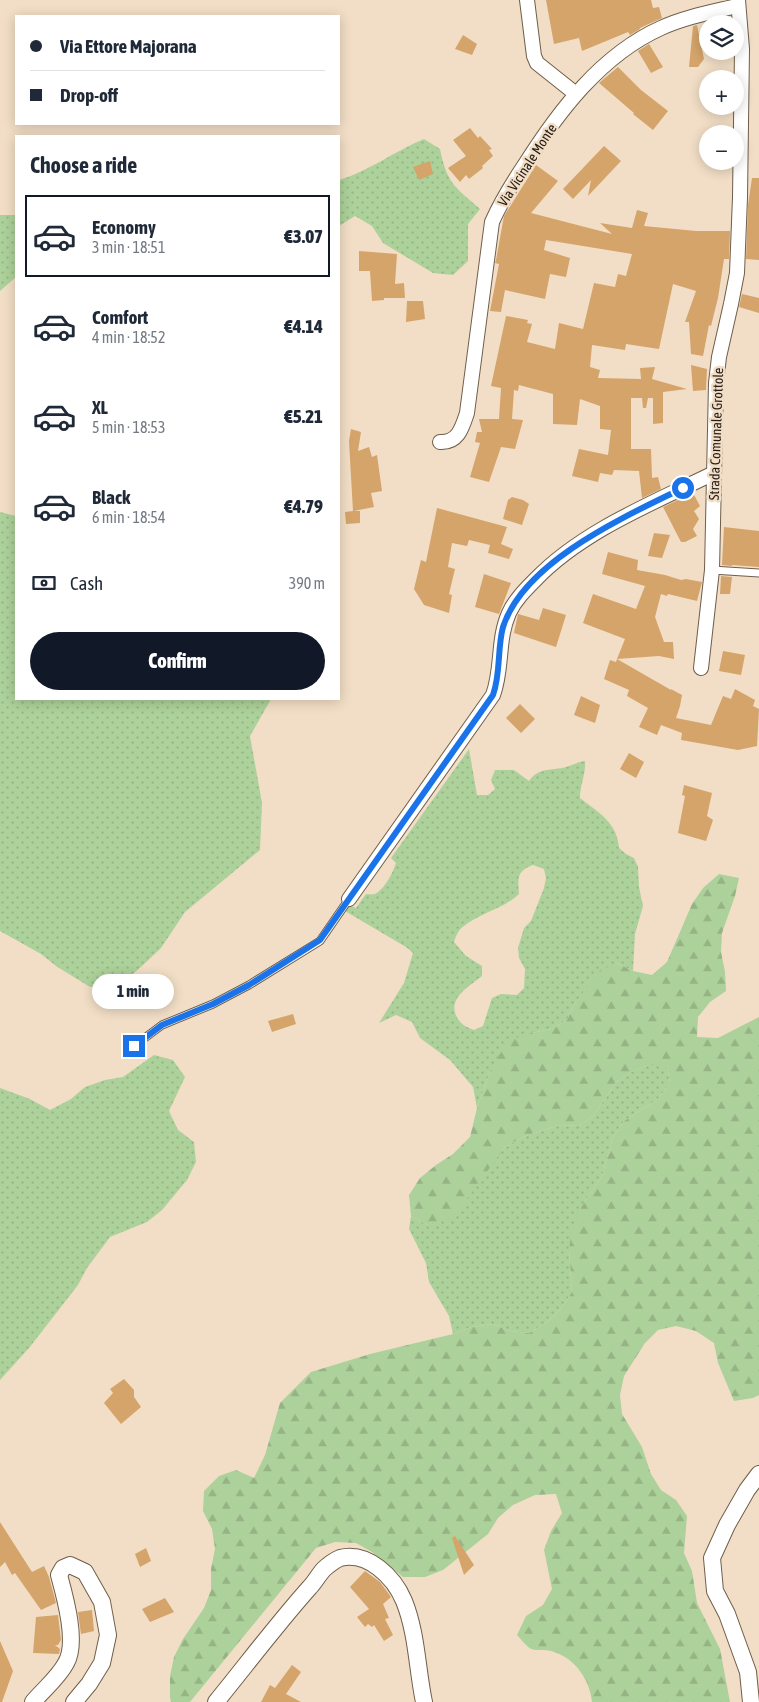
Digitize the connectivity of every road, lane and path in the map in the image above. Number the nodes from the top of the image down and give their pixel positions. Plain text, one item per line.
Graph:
1 (528, 0) edge
2 (738, 3) edge
3 (576, 94) junction
4 (440, 442) dead end
5 (714, 473) junction
6 (712, 570) junction
7 (759, 573) edge
8 (701, 668) dead end
9 (349, 899) joint
10 (134, 1046) dead end
11 (759, 1474) edge
12 (33, 1702) edge
13 (74, 1702) edge
14 (216, 1702) edge
15 (424, 1702) edge
16 (751, 1702) edge

1 - 3 street
2 - 3 street, Via Vicinale Monte
2 - 5 street, Strada Comunale Grottole
3 - 4 street, Via Vicinale Monte
5 - 6 street, Strada Comunale Grottole
5 - 9 street
6 - 7 lane
6 - 8 street, Strada Comunale Grottole
9 - 10 lane
11 - 16 street
12 - 13 street
14 - 15 street

